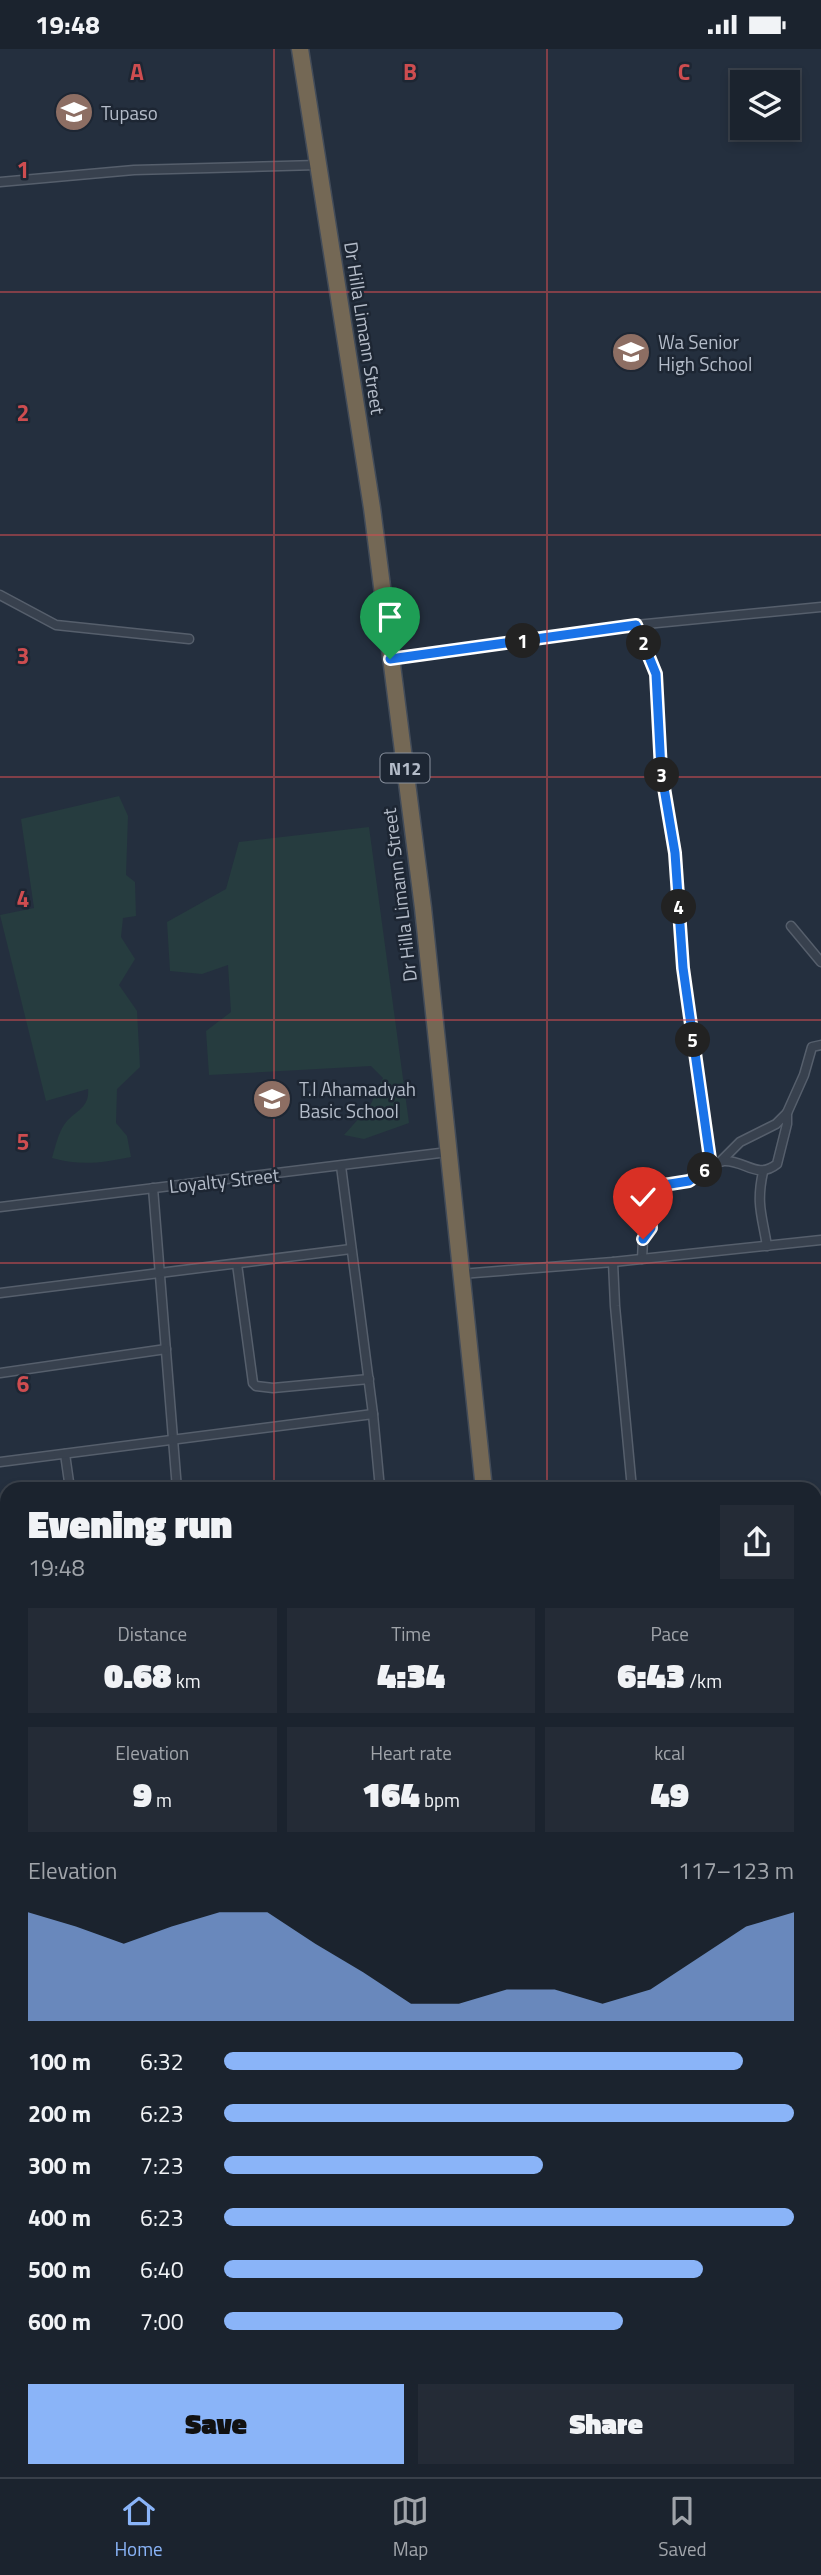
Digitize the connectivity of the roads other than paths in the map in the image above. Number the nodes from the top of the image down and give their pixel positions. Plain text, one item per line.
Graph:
1 (300, 49) edge
2 (319, 165) junction
3 (0, 183) edge
4 (0, 595) edge
5 (821, 607) edge
6 (636, 625) junction
7 (189, 639) dead end
8 (390, 659) junction
9 (791, 926) dead end
10 (821, 962) edge
11 (821, 1045) edge
12 (787, 1113) junction
13 (447, 1152) junction
14 (721, 1161) junction
15 (711, 1166) junction
16 (341, 1167) junction
17 (763, 1172) junction
18 (153, 1188) junction
19 (0, 1207) edge
20 (821, 1240) edge
21 (767, 1246) junction
22 (351, 1249) junction
23 (642, 1259) junction
24 (613, 1262) junction
25 (237, 1264) junction
26 (161, 1274) junction
27 (461, 1274) junction
28 (0, 1293) edge
29 (166, 1349) junction
30 (0, 1373) edge
31 (369, 1378) junction
32 (373, 1414) junction
33 (174, 1439) junction
34 (65, 1454) junction
35 (0, 1462) edge
36 (69, 1482) edge
37 (177, 1482) edge
38 (379, 1482) edge
39 (483, 1482) edge
40 (631, 1482) edge
41 (0, 1752) edge
42 (0, 1758) edge

1 - 2 highway, Dr Hilla Limann Street / N12
2 - 3 street
2 - 8 highway, Dr Hilla Limann Street / N12
4 - 7 street
5 - 6 street
6 - 8 street
6 - 15 street
8 - 13 highway, Dr Hilla Limann Street / N12
9 - 10 street
11 - 12 street
12 - 14 street
12 - 17 street
13 - 16 street, Loyalty Street
13 - 27 highway, Dr Hilla Limann Street / N12
14 - 15 street
14 - 17 street
15 - 23 street
16 - 18 street, Loyalty Street
16 - 22 street
17 - 21 street
18 - 19 street, Loyalty Street
18 - 26 street
20 - 21 street
21 - 23 street
22 - 25 street
22 - 31 street
23 - 24 street
24 - 27 street
24 - 40 street
25 - 26 street
25 - 31 street
26 - 28 street
26 - 29 street
27 - 39 highway, Dr Hilla Limann Street / N12
29 - 30 street
29 - 33 street
31 - 32 street
32 - 33 street
32 - 38 street
33 - 34 street
33 - 37 street
34 - 35 street
34 - 36 street
41 - 42 street

